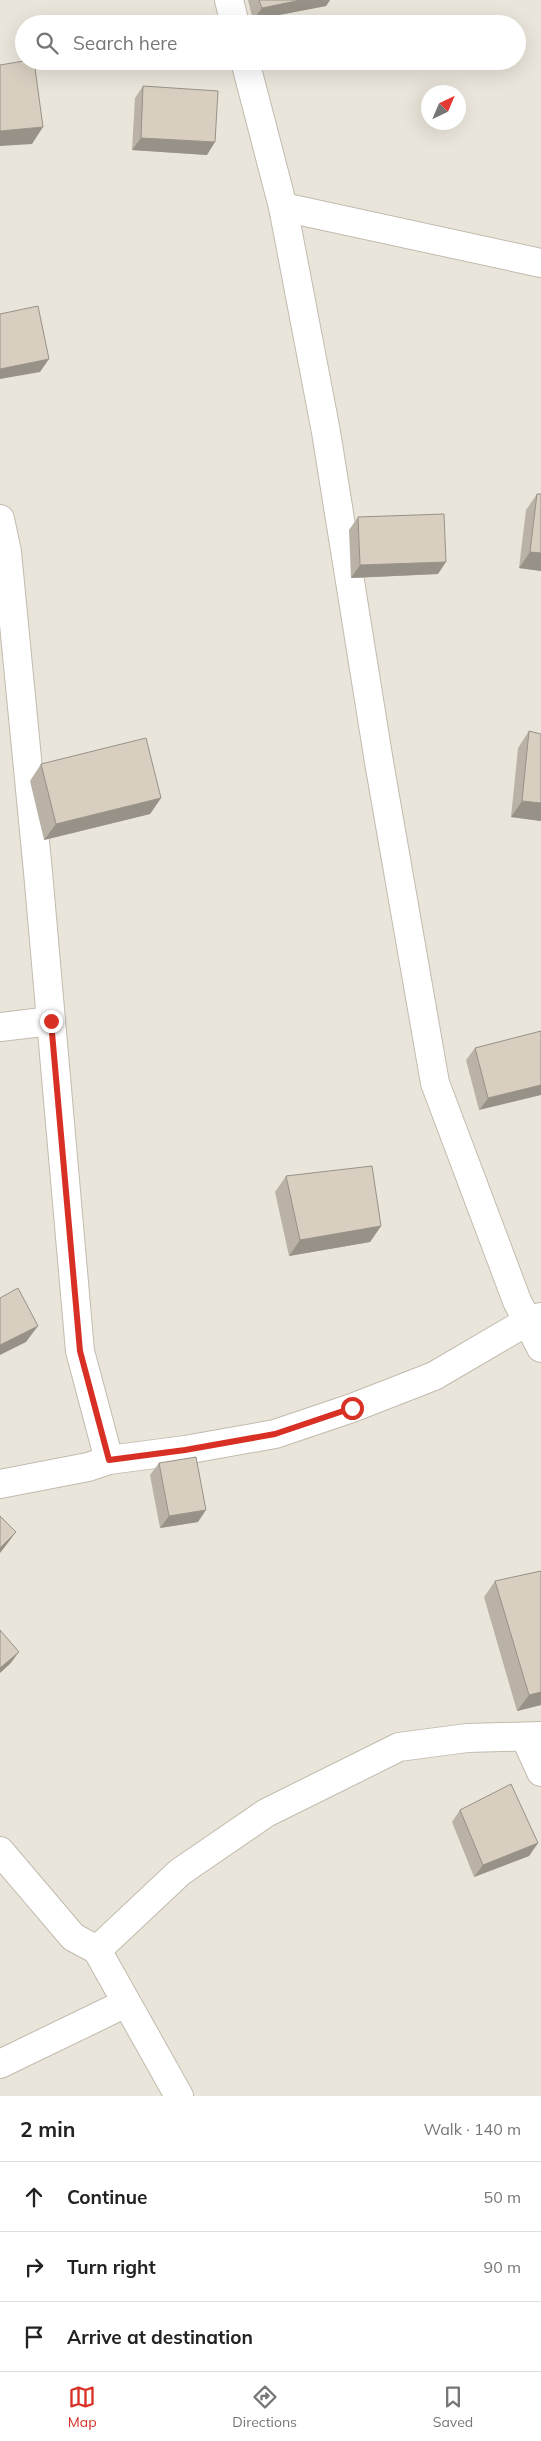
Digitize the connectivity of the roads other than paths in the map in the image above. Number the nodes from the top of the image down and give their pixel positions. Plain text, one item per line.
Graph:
1 (229, 0) edge
2 (233, 15) edge
3 (247, 70) edge
4 (283, 207) junction
5 (541, 263) edge
6 (0, 520) edge
7 (51, 1021) junction
8 (0, 1028) edge
9 (534, 1319) edge
10 (541, 1348) edge
11 (109, 1460) junction
12 (0, 1484) edge
13 (533, 1737) edge
14 (541, 1772) edge
15 (0, 1851) edge
16 (96, 1950) junction
17 (126, 2002) junction
18 (0, 2064) edge
19 (179, 2096) edge

1 - 2 street
3 - 4 street
4 - 5 street
4 - 9 street
6 - 7 street
7 - 8 street
7 - 11 street
9 - 10 street
9 - 11 street
11 - 12 street
13 - 14 street
13 - 16 street
15 - 16 street
16 - 17 street
17 - 18 street
17 - 19 street

